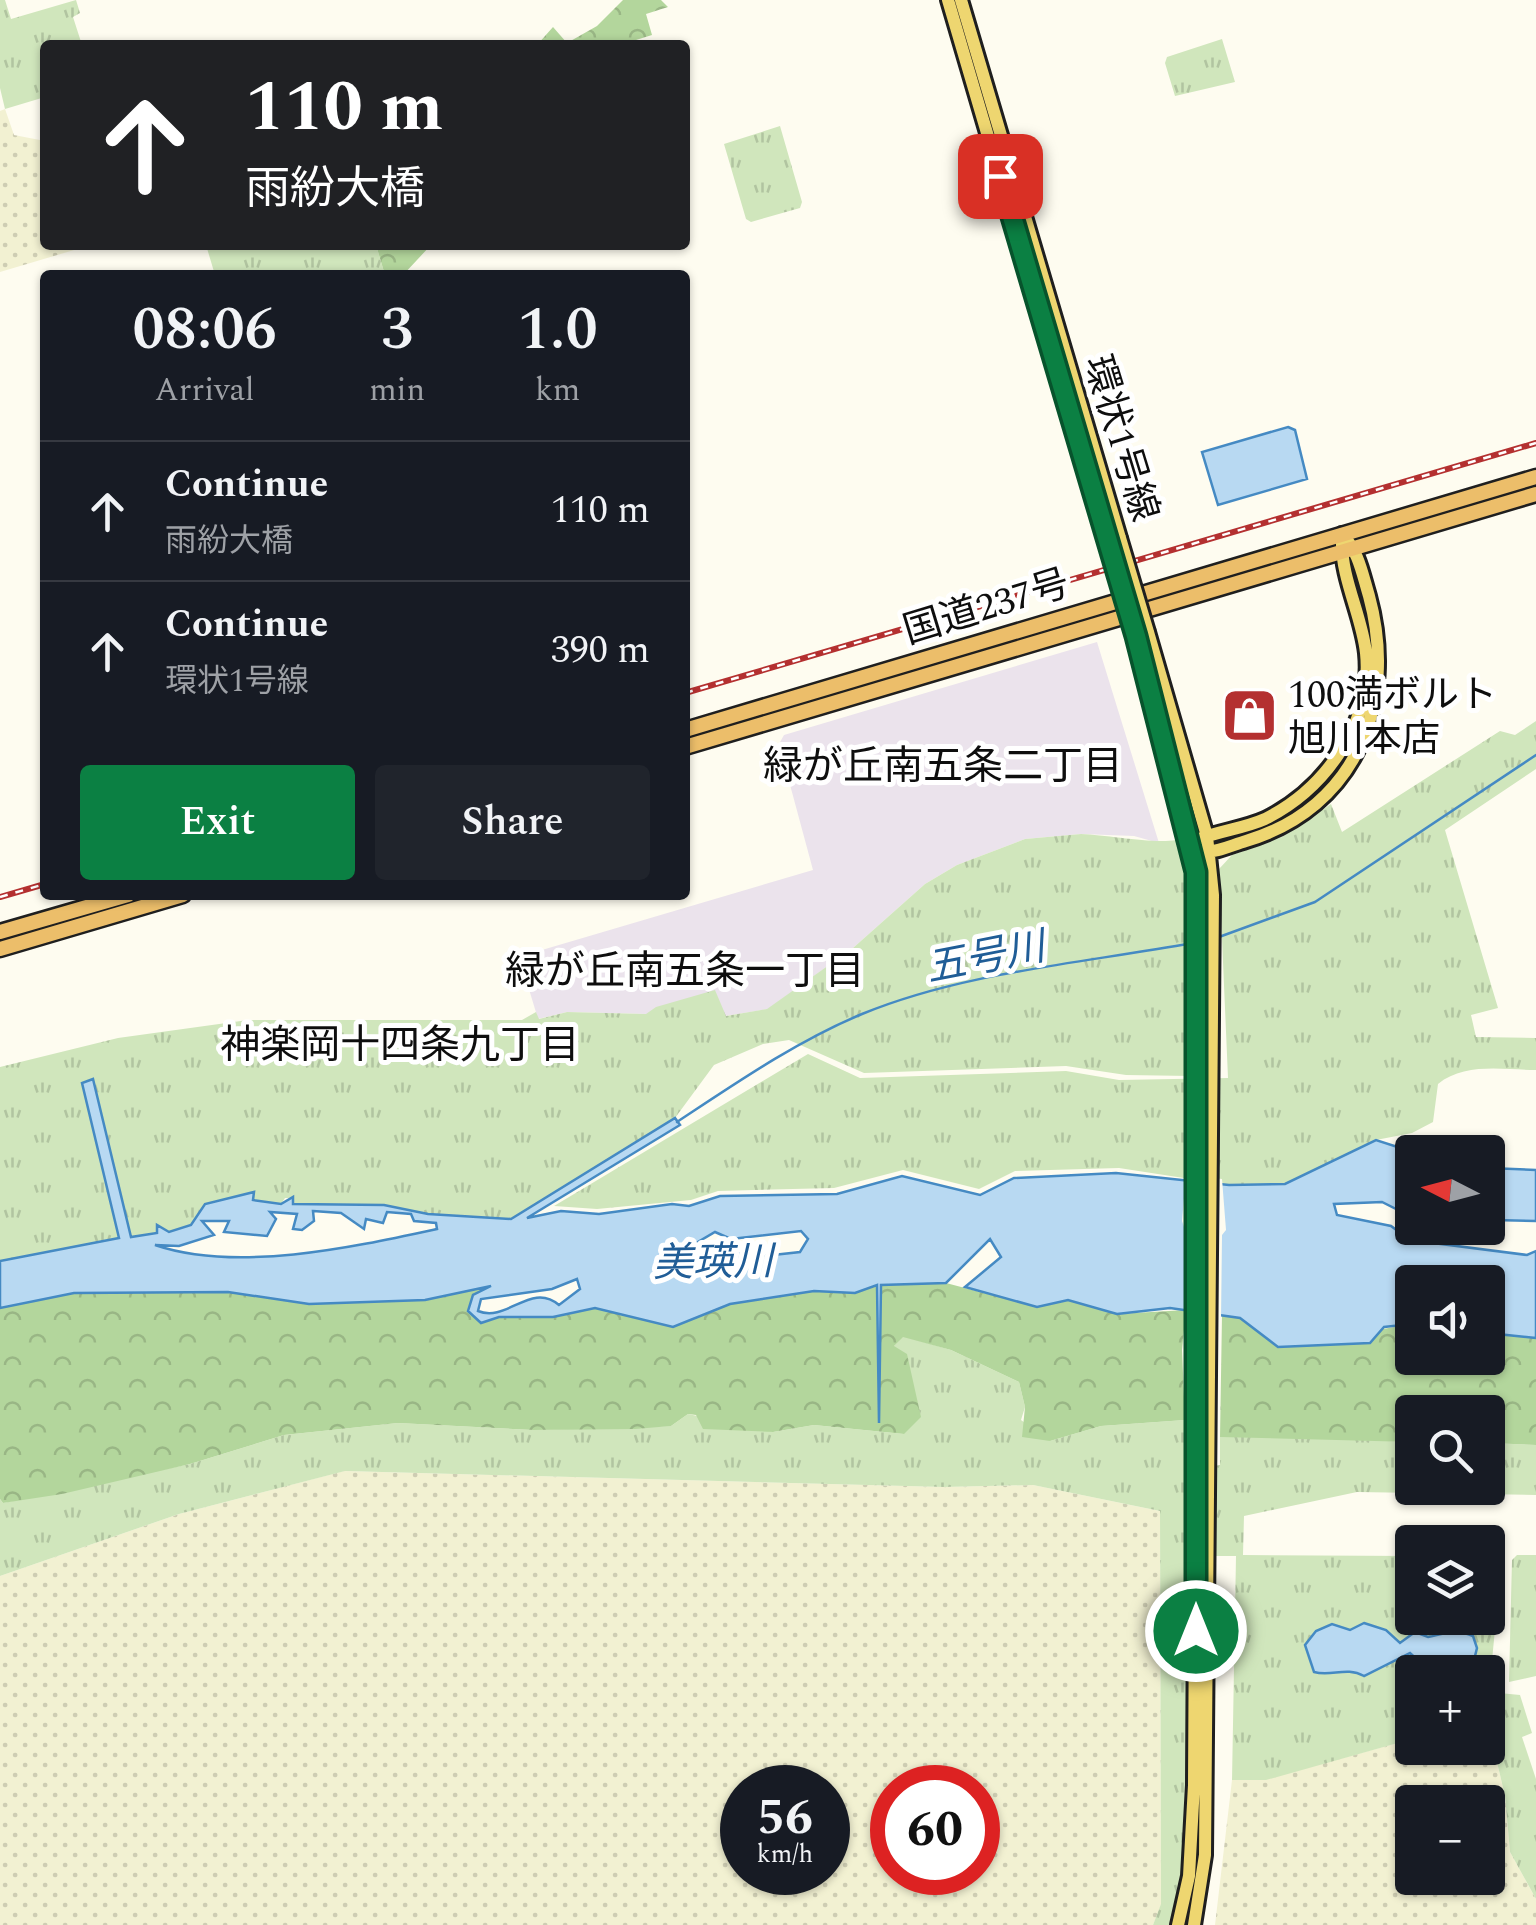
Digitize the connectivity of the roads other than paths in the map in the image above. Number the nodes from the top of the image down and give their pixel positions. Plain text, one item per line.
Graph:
1 (953, 1) edge
2 (1536, 477) edge
3 (1536, 494) edge
4 (1342, 534) junction
5 (1348, 550) junction
6 (1142, 634) junction
7 (690, 729) edge
8 (690, 745) edge
9 (1207, 836) junction
10 (1193, 847) junction
11 (1209, 852) junction
12 (1206, 896) junction
13 (111, 900) edge
14 (166, 900) edge
15 (0, 932) edge
16 (0, 949) edge
17 (1203, 1466) junction
18 (1178, 1925) edge
19 (1194, 1925) edge

1 - 6 main road, 環状1号線, bridge
2 - 4 highway, 国道237号
3 - 5 highway, 国道237号
4 - 5 main road
4 - 7 highway, 国道237号
5 - 8 highway, 国道237号
5 - 9 main road
5 - 11 main road
6 - 9 main road, 環状1号線
6 - 10 main road, 環状1号線
9 - 10 main road
9 - 11 main road, 環状1号線
10 - 11 main road
10 - 12 main road, 環状1号線
11 - 12 main road, 環状1号線
12 - 17 main road
13 - 15 highway
14 - 16 highway
17 - 18 main road
17 - 19 main road

